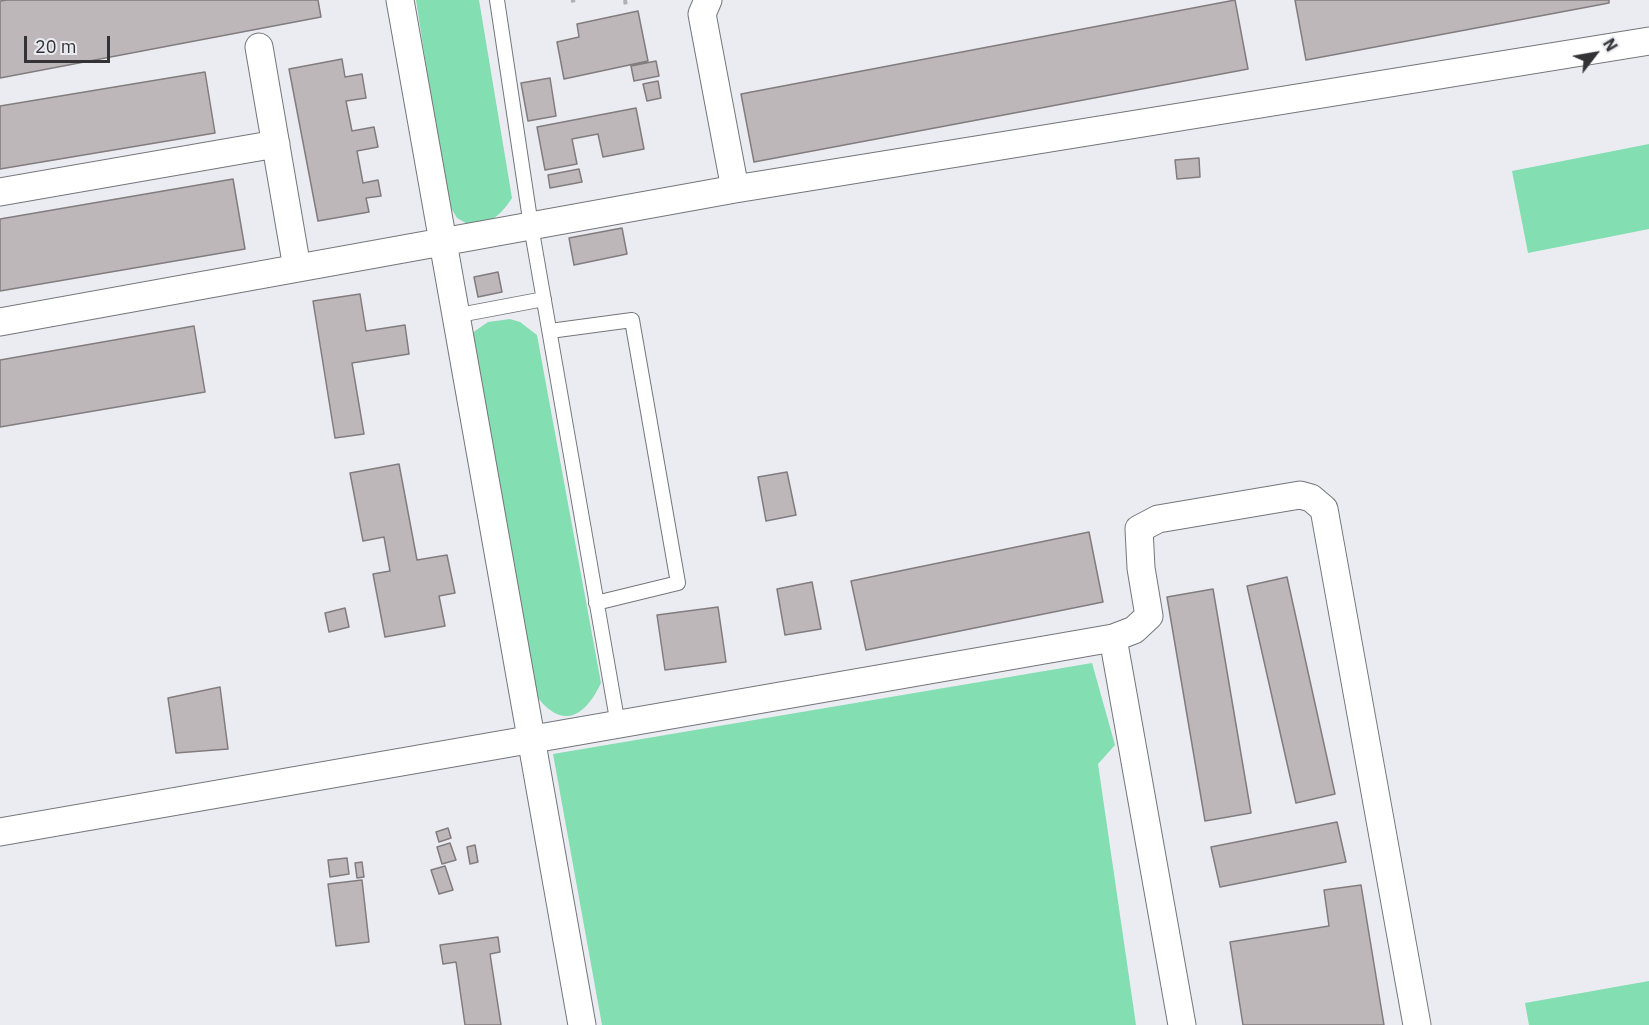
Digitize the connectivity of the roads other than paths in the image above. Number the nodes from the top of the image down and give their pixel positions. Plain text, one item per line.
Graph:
1 (400, 0) edge
2 (497, 0) edge
3 (708, 0) edge
4 (1649, 41) edge
5 (259, 47) dead end
6 (276, 144) junction
7 (735, 189) junction
8 (0, 192) edge
9 (531, 226) junction
10 (441, 242) junction
11 (297, 268) junction
12 (544, 299) junction
13 (454, 316) junction
14 (0, 322) edge
15 (550, 331) junction
16 (596, 603) junction
17 (1113, 638) junction
18 (618, 724) junction
19 (534, 739) junction
20 (0, 832) edge
21 (582, 1025) edge
22 (1182, 1025) edge
23 (1417, 1025) edge

1 - 10 street
2 - 9 lane
3 - 7 street
4 - 7 street
5 - 6 street
6 - 8 street
6 - 11 street
7 - 9 street
9 - 10 street
9 - 12 lane
10 - 11 street
10 - 13 street
11 - 14 street
12 - 13 lane
12 - 15 lane
13 - 19 street
15 - 16 lane
15 - 16 lane
16 - 18 lane
17 - 18 street
17 - 22 street
17 - 23 street
18 - 19 street
19 - 20 street
19 - 21 street

